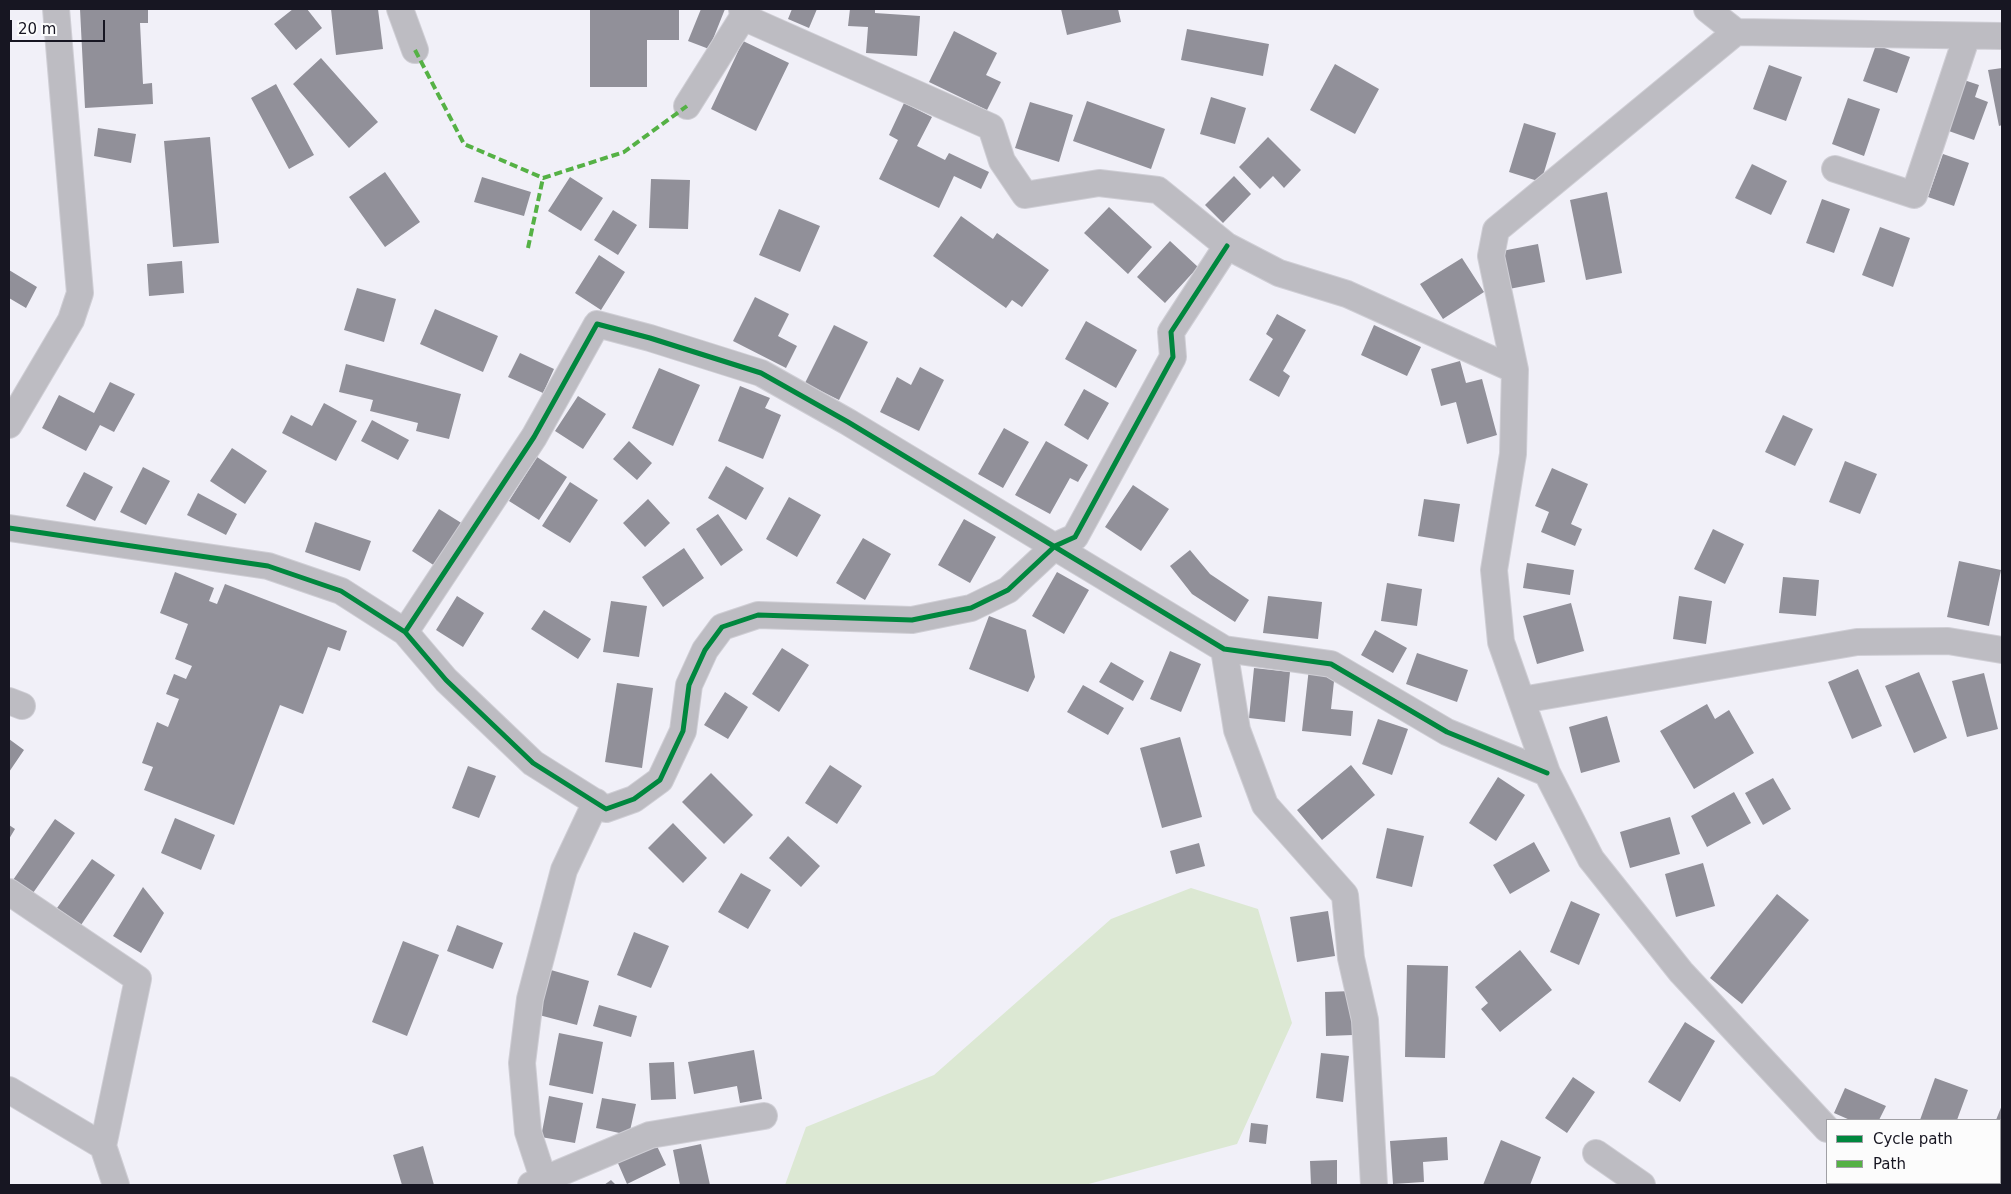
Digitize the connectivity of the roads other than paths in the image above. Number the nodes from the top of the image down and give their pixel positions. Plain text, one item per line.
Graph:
1 (56, 9) edge
2 (400, 9) edge
3 (1707, 9) edge
4 (743, 13) edge
5 (1736, 32) junction
6 (1967, 36) junction
7 (2002, 36) edge
8 (415, 50) dead end
9 (687, 106) dead end
10 (1836, 169) dead end
11 (1227, 246) junction
12 (1516, 370) junction
13 (9, 425) edge
14 (9, 528) edge
15 (1055, 546) junction
16 (405, 632) junction
17 (1224, 648) junction
18 (2002, 650) edge
19 (1522, 700) junction
20 (1547, 773) junction
21 (596, 802) junction
22 (9, 892) edge
23 (9, 1090) edge
24 (764, 1116) dead end
25 (1826, 1127) edge
26 (102, 1146) junction
27 (1596, 1153) dead end
28 (541, 1184) edge
29 (116, 1185) edge
30 (1374, 1185) edge
31 (1642, 1185) edge

1 - 13 street
2 - 8 street
3 - 5 street
4 - 9 street
4 - 11 street
5 - 6 street
5 - 12 street
6 - 7 street
6 - 10 street
11 - 12 street
11 - 15 street
12 - 19 street
14 - 16 street
15 - 16 street
15 - 17 street
15 - 21 street
16 - 21 street
17 - 20 street
17 - 30 street
18 - 19 street
19 - 20 street
20 - 25 street
21 - 28 street
22 - 26 street
23 - 26 street
24 - 28 street
26 - 29 street
27 - 31 street

